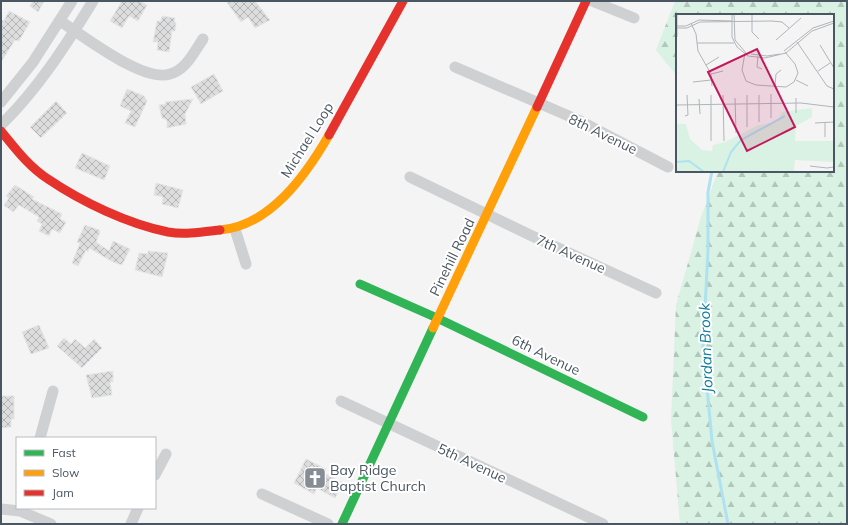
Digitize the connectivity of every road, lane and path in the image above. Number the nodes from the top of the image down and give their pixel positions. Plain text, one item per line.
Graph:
1 (72, 1) edge
2 (93, 1) edge
3 (586, 1) edge
4 (592, 1) edge
5 (402, 2) edge
6 (634, 18) dead end
7 (60, 21) junction
8 (75, 31) junction
9 (203, 39) dead end
10 (455, 67) dead end
11 (1, 102) edge
12 (538, 103) junction
13 (1, 124) edge
14 (1, 132) edge
15 (668, 167) dead end
16 (410, 177) dead end
17 (487, 214) junction
18 (235, 229) junction
19 (246, 264) dead end
20 (360, 284) dead end
21 (656, 293) dead end
22 (437, 318) junction
23 (52, 391) dead end
24 (341, 401) dead end
25 (643, 416) dead end
26 (389, 423) junction
27 (40, 437) edge
28 (166, 454) dead end
29 (156, 473) edge
30 (262, 494) dead end
31 (1, 509) edge
32 (138, 509) edge
33 (20, 510) edge
34 (51, 524) edge
35 (131, 524) edge
36 (328, 524) edge
37 (342, 524) edge
38 (603, 524) edge

1 - 7 street
2 - 8 street
3 - 12 street, Pinehill Road
4 - 6 street
5 - 18 street, Michael Loop
7 - 8 street
7 - 11 street
8 - 9 street
8 - 13 street
10 - 12 street, 8th Avenue
12 - 15 street, 8th Avenue
12 - 17 street, Pinehill Road
14 - 18 street, Michael Loop
16 - 17 street, 7th Avenue
17 - 21 street, 7th Avenue
17 - 22 street, Pinehill Road
18 - 19 street
20 - 22 street, 6th Avenue
22 - 25 street, 6th Avenue
22 - 26 street, Pinehill Road
23 - 27 street
24 - 26 street, 5th Avenue
26 - 37 street, Pinehill Road
26 - 38 street, 5th Avenue
28 - 29 street
30 - 36 street
31 - 33 street
32 - 35 street
33 - 34 street

